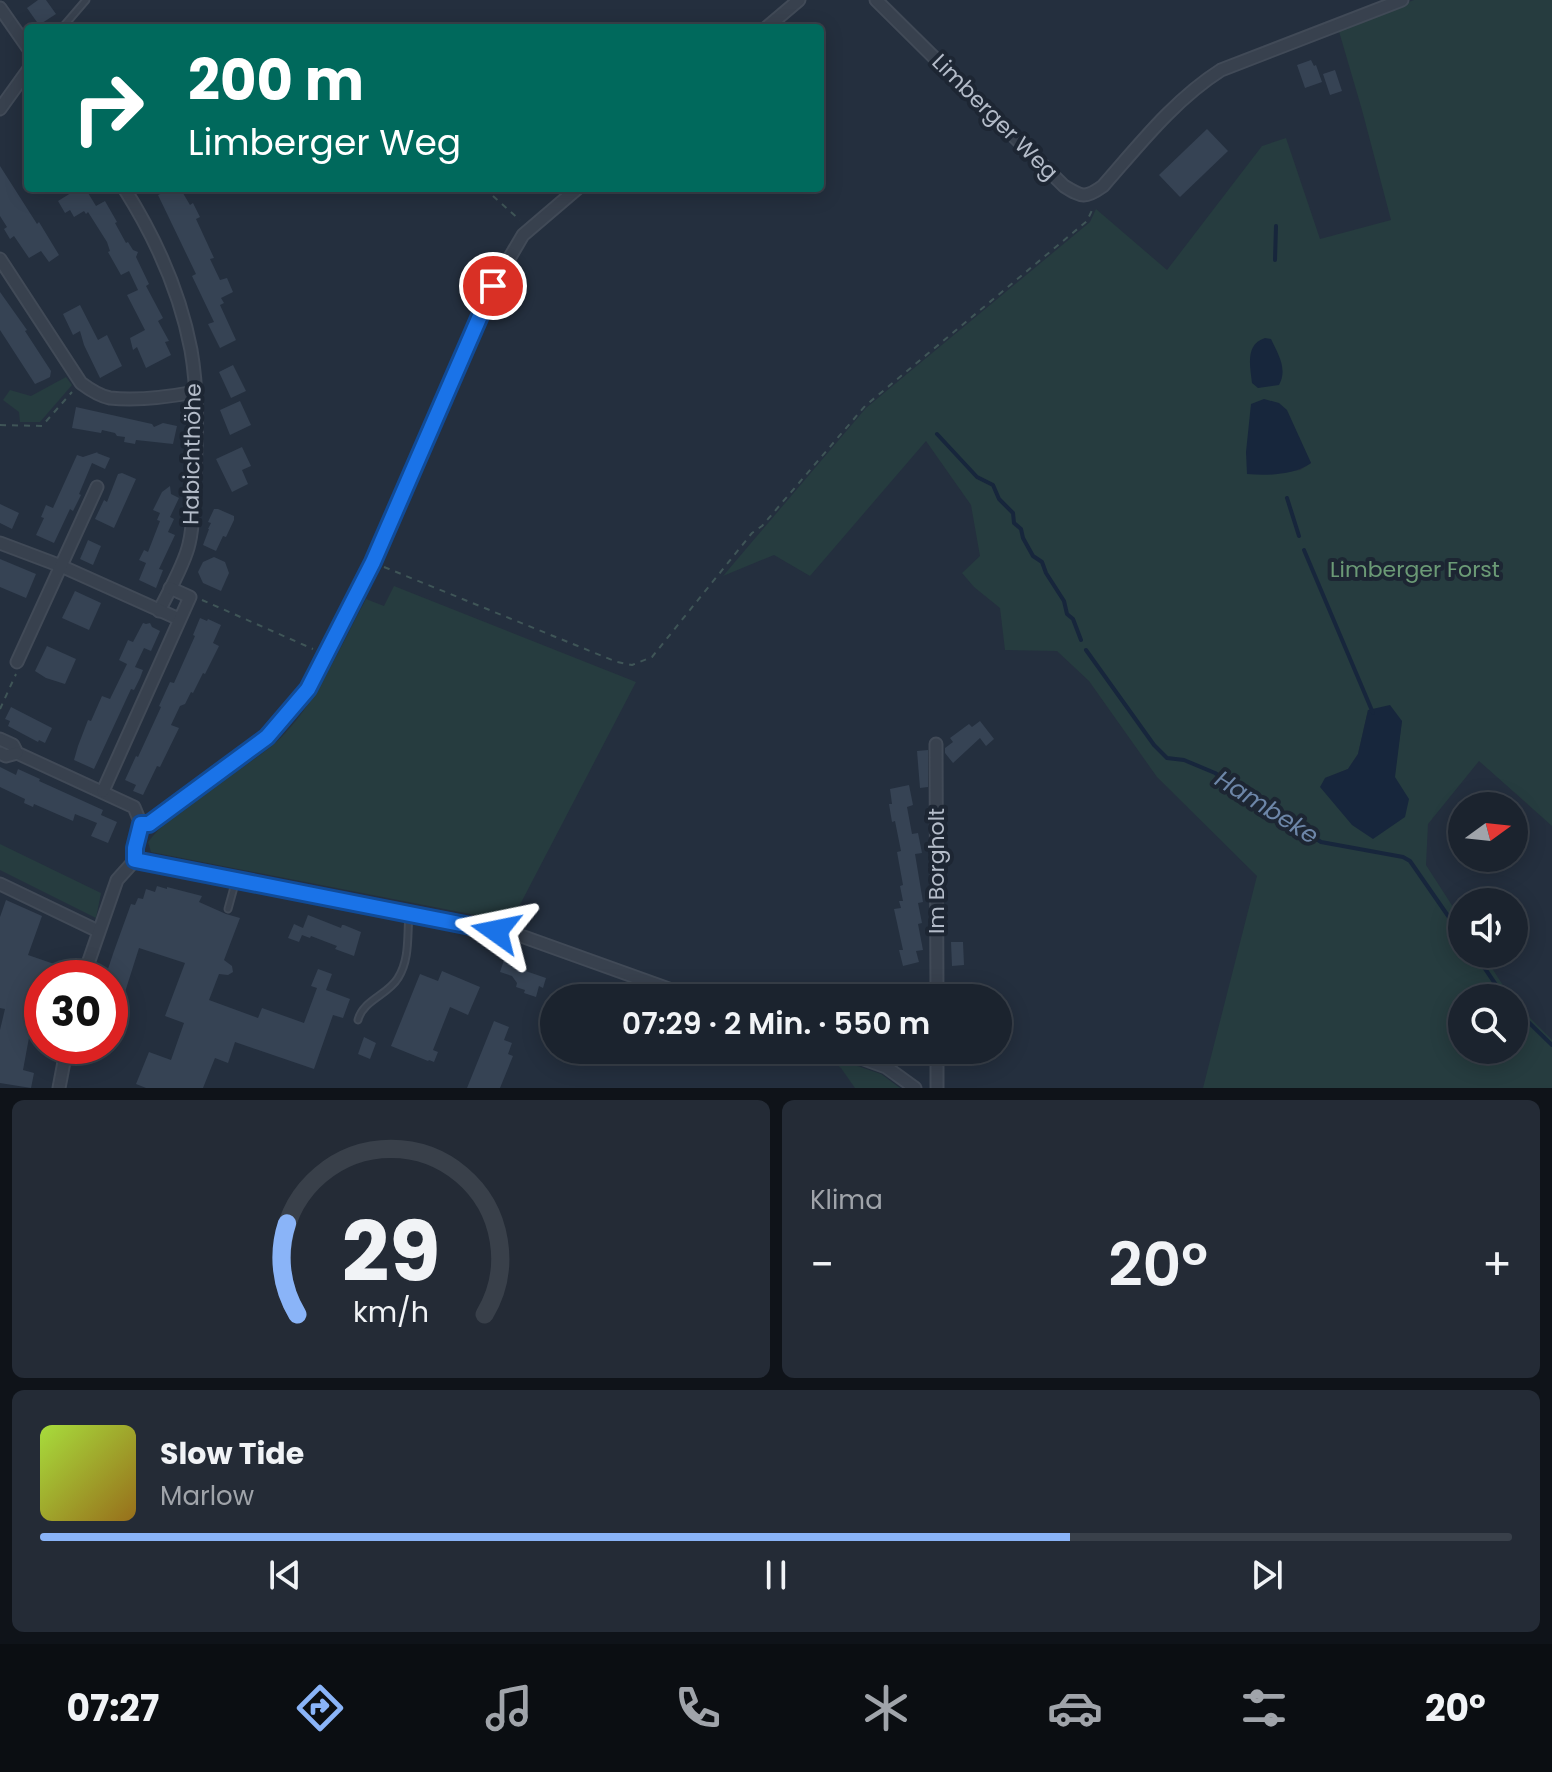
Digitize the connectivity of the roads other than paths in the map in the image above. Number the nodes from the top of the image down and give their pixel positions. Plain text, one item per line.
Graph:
1 (86, 0) edge
2 (799, 0) edge
3 (876, 0) edge
4 (1402, 0) edge
5 (0, 8) edge
6 (65, 24) edge
7 (771, 24) edge
8 (24, 42) edge
9 (24, 76) edge
10 (0, 109) edge
11 (126, 192) edge
12 (573, 192) edge
13 (0, 259) edge
14 (195, 392) junction
15 (97, 487) dead end
16 (0, 543) edge
17 (61, 566) junction
18 (170, 588) junction
19 (159, 611) junction
20 (179, 619) junction
21 (17, 662) road end
22 (0, 739) edge
23 (936, 744) dead end
24 (0, 753) edge
25 (17, 753) junction
26 (103, 791) junction
27 (141, 824) junction
28 (135, 860) junction
29 (236, 880) junction
30 (0, 884) edge
31 (228, 909) dead end
32 (409, 914) junction
33 (98, 931) junction
34 (89, 960) edge
35 (655, 984) edge
36 (937, 984) edge
37 (358, 1020) dead end
38 (64, 1064) edge
39 (878, 1064) edge
40 (937, 1064) edge
41 (59, 1088) edge
42 (915, 1088) edge
43 (937, 1088) edge

1 - 6 lane
2 - 7 street
3 - 4 street, Limberger Weg
5 - 8 street
9 - 10 street
11 - 14 street, Habichthöhe
12 - 27 street
13 - 14 street
14 - 18 street, Habichthöhe
15 - 17 street
16 - 17 street
17 - 19 street
17 - 21 street
18 - 19 street, Habichthöhe
18 - 20 street
19 - 20 street
20 - 26 street
22 - 25 street
23 - 36 street, Im Borgholt
24 - 25 street
25 - 26 street
26 - 27 street
27 - 28 street
28 - 29 street
28 - 33 street
29 - 31 lane
29 - 32 street
30 - 33 street
32 - 35 street
32 - 37 lane
33 - 34 street
38 - 41 street
39 - 42 street
40 - 43 street

